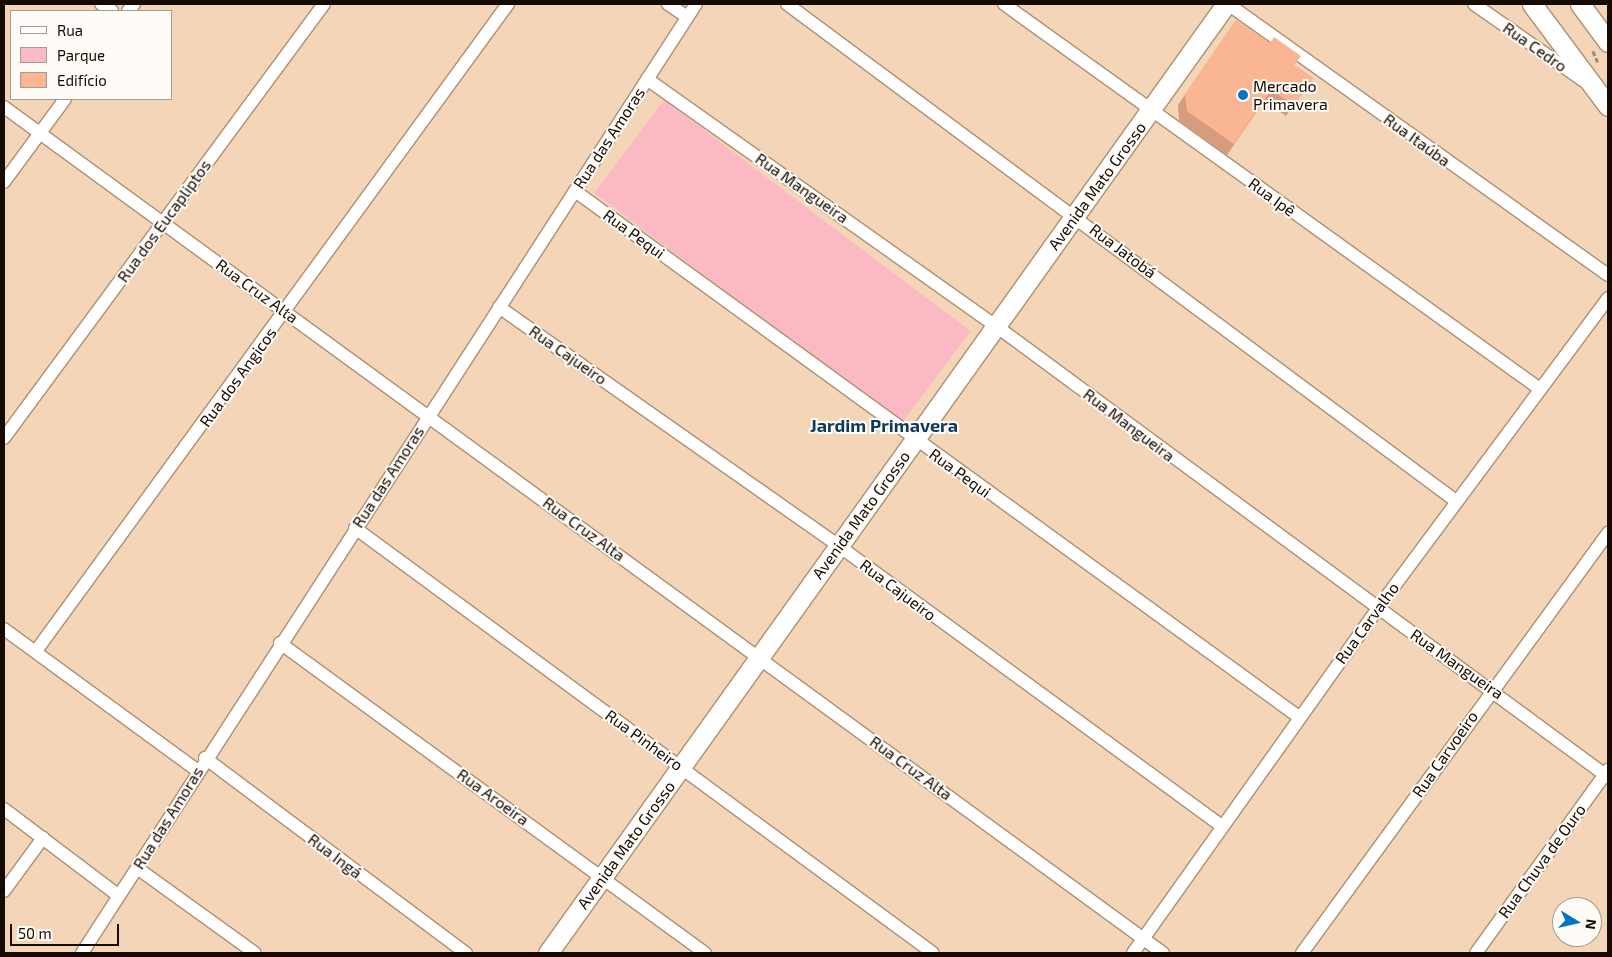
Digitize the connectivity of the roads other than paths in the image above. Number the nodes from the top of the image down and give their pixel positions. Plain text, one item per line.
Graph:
1 (324, 4) edge
2 (508, 4) edge
3 (668, 4) edge
4 (696, 4) edge
5 (787, 4) edge
6 (1004, 4) edge
7 (1227, 4) edge
8 (1474, 4) edge
9 (1532, 4) edge
10 (1580, 4) edge
11 (687, 18) junction
12 (1608, 42) edge
13 (648, 79) junction
14 (1596, 90) junction
15 (64, 100) edge
16 (1608, 106) edge
17 (4, 107) edge
18 (1150, 110) junction
19 (40, 133) junction
20 (4, 182) edge
21 (575, 190) junction
22 (1075, 216) junction
23 (163, 223) junction
24 (1608, 275) edge
25 (1608, 298) edge
26 (499, 307) junction
27 (286, 312) junction
28 (996, 326) junction
29 (1540, 388) junction
30 (428, 415) junction
31 (4, 438) edge
32 (915, 440) junction
33 (1456, 501) junction
34 (354, 528) junction
35 (1608, 533) edge
36 (839, 546) junction
37 (1378, 608) junction
38 (4, 629) edge
39 (280, 643) junction
40 (36, 651) junction
41 (760, 657) junction
42 (1492, 688) junction
43 (1299, 717) junction
44 (205, 758) junction
45 (682, 767) junction
46 (197, 770) junction
47 (1607, 774) edge
48 (4, 808) edge
49 (1221, 826) junction
50 (43, 838) junction
51 (137, 868) junction
52 (603, 876) junction
53 (4, 891) edge
54 (119, 896) junction
55 (1143, 939) junction
56 (82, 953) edge
57 (255, 953) edge
58 (466, 953) edge
59 (548, 953) edge
60 (705, 953) edge
61 (932, 953) edge
62 (1133, 953) edge
63 (1163, 953) edge
64 (1302, 953) edge
65 (1476, 953) edge

1 - 23 street, Rua dos Eucapliptos
2 - 27 street, Rua dos Angicos
3 - 11 street
4 - 11 street, Rua das Amoras
5 - 22 street, Rua Jatobá
6 - 18 street, Rua Ipê
7 - 18 street, Avenida Mato Grosso
7 - 24 street, Rua Itaúba
8 - 14 street, Rua Cedro
9 - 14 street
10 - 12 street
11 - 13 street, Rua das Amoras
13 - 21 street, Rua das Amoras
13 - 28 street, Rua Mangueira
14 - 16 street
15 - 19 street
17 - 19 street, Rua Cruz Alta
18 - 22 street, Avenida Mato Grosso
18 - 29 street, Rua Ipê
19 - 20 street
19 - 23 street, Rua Cruz Alta
21 - 26 street, Rua das Amoras
21 - 32 street, Rua Pequi
22 - 28 street, Avenida Mato Grosso
22 - 33 street, Rua Jatobá
23 - 27 street, Rua Cruz Alta
23 - 31 street, Rua dos Eucapliptos
25 - 29 street, Rua Carvalho
26 - 30 street, Rua das Amoras
26 - 36 street, Rua Cajueiro
27 - 30 street, Rua Cruz Alta
27 - 40 street, Rua dos Angicos
28 - 32 street, Avenida Mato Grosso
28 - 37 street, Rua Mangueira
29 - 33 street, Rua Carvalho
30 - 34 street, Rua das Amoras
30 - 41 street, Rua Cruz Alta
32 - 36 street, Avenida Mato Grosso
32 - 43 street, Rua Pequi
33 - 37 street, Rua Carvalho
34 - 39 street, Rua das Amoras
34 - 45 street, Rua Pinheiro
35 - 42 street, Rua Carvoeiro
36 - 41 street, Avenida Mato Grosso
36 - 49 street, Rua Cajueiro
37 - 42 street, Rua Mangueira
37 - 43 street, Rua Carvalho
38 - 40 street
39 - 44 street, Rua das Amoras
39 - 52 street, Rua Aroeira
40 - 46 street
41 - 45 street, Avenida Mato Grosso
41 - 55 street, Rua Cruz Alta
42 - 47 street, Rua Mangueira
42 - 64 street, Rua Carvoeiro
43 - 49 street, Rua Carvalho
44 - 46 street, Rua das Amoras
44 - 58 street, Rua Ingá
45 - 52 street, Avenida Mato Grosso
45 - 61 street, Rua Pinheiro
46 - 51 street, Rua das Amoras
47 - 65 street, Rua Chuva de Ouro
48 - 50 street
49 - 55 street, Rua Carvalho
50 - 53 street
50 - 54 street
51 - 54 street, Rua das Amoras
51 - 57 street
52 - 59 street, Avenida Mato Grosso
52 - 60 street, Rua Aroeira
54 - 56 street, Rua das Amoras
55 - 62 street, Rua Carvalho
55 - 63 street, Rua Cruz Alta

